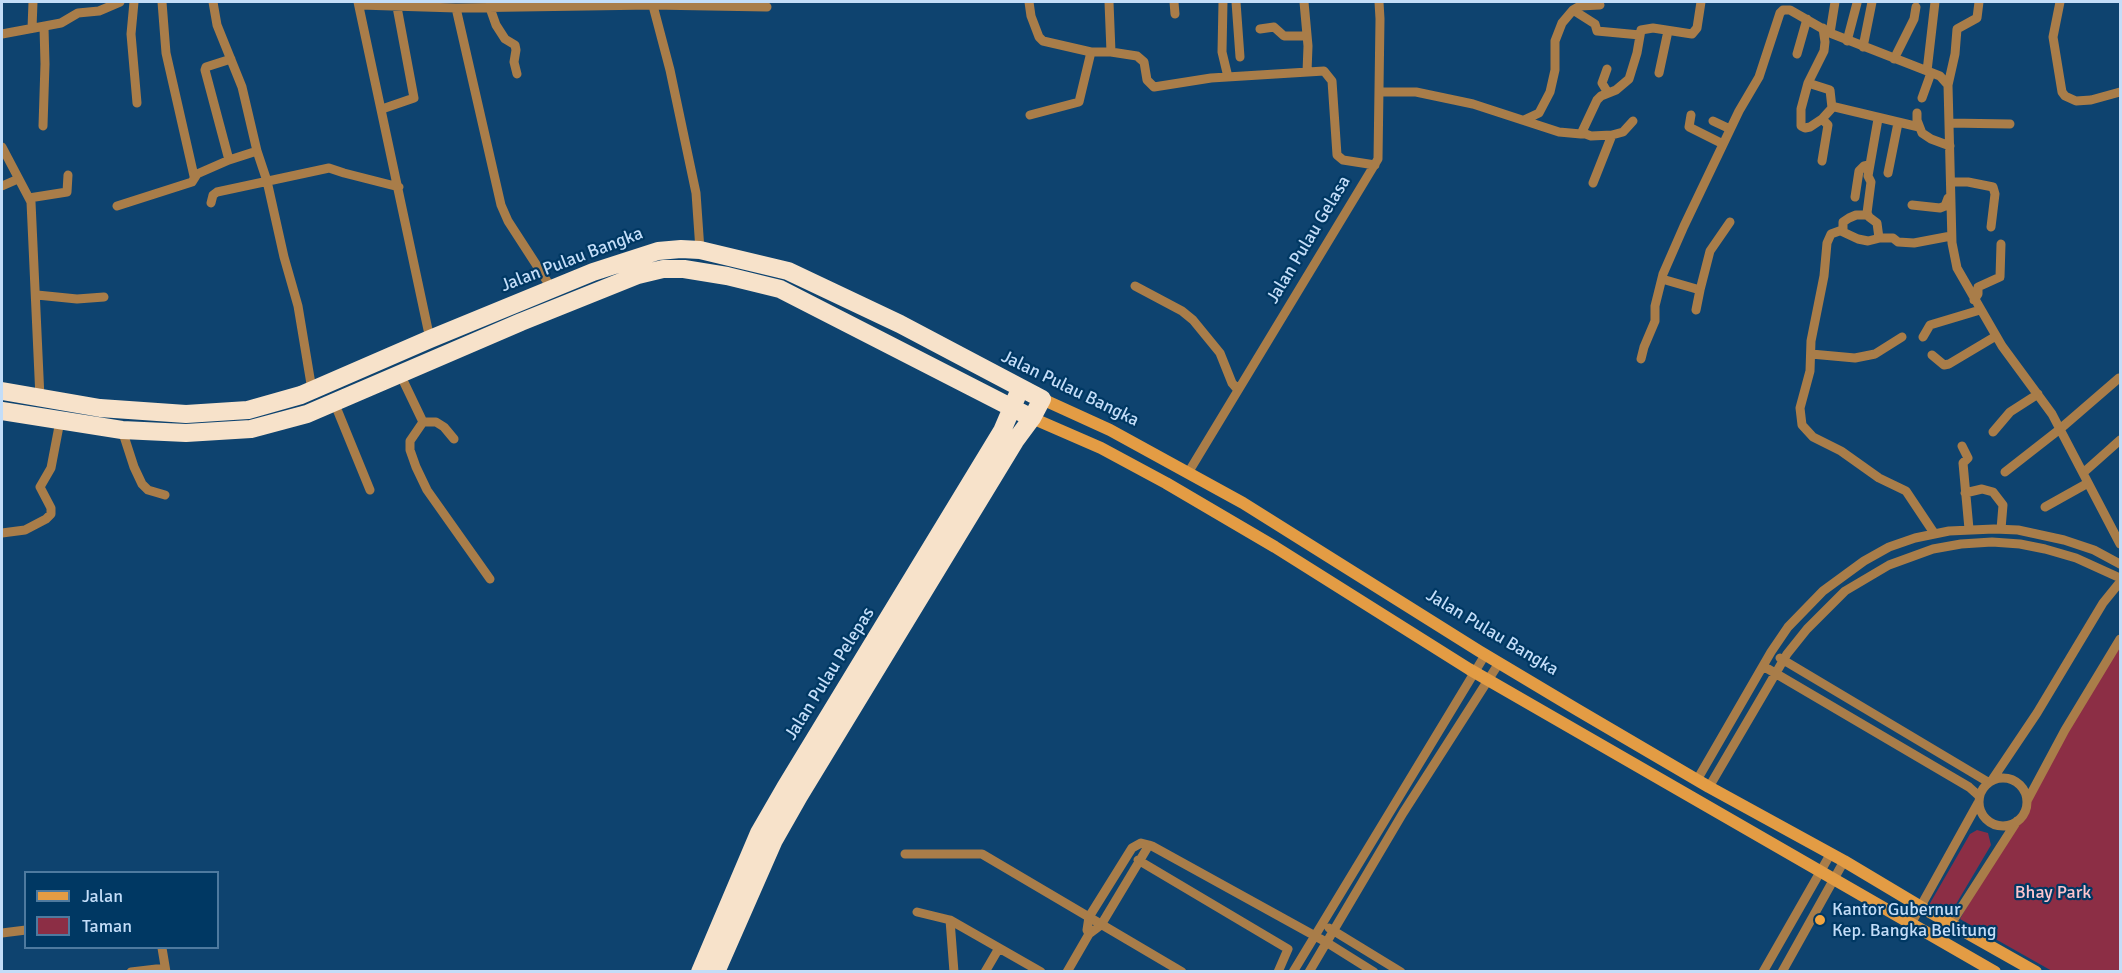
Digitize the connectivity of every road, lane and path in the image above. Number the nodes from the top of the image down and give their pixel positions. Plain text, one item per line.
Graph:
1 (33, 2) edge
2 (120, 2) edge
3 (134, 2) edge
4 (162, 2) edge
5 (213, 2) edge
6 (1029, 2) edge
7 (1109, 2) edge
8 (1174, 2) edge
9 (1223, 2) edge
10 (1236, 2) edge
11 (1304, 2) edge
12 (1379, 2) edge
13 (1701, 2) edge
14 (1835, 2) edge
15 (1872, 2) edge
16 (1935, 2) edge
17 (1979, 2) edge
18 (2060, 2) edge
19 (359, 3) edge
20 (652, 3) edge
21 (1601, 3) edge
22 (1857, 3) edge
23 (521, 4) edge
24 (605, 4) edge
25 (1784, 5) edge
26 (397, 7) junction
27 (767, 7) dead end
28 (1917, 7) dead end
29 (456, 8) junction
30 (490, 8) junction
31 (1573, 10) junction
32 (1175, 14) dead end
33 (1807, 19) junction
34 (1595, 24) junction
35 (44, 27) junction
36 (32, 28) junction
37 (1260, 29) dead end
38 (1668, 31) junction
39 (1826, 31) junction
40 (2, 34) edge
41 (1640, 35) junction
42 (1307, 36) junction
43 (1847, 41) junction
44 (1863, 47) junction
45 (1090, 52) junction
46 (1112, 52) junction
47 (1797, 54) dead end
48 (1240, 57) dead end
49 (231, 59) junction
50 (1894, 59) junction
51 (1607, 69) dead end
52 (1307, 72) junction
53 (1929, 72) junction
54 (1659, 73) dead end
55 (517, 74) dead end
56 (1228, 77) junction
57 (1808, 83) junction
58 (1948, 85) junction
59 (1380, 92) junction
60 (2121, 92) edge
61 (1608, 93) junction
62 (1922, 98) dead end
63 (137, 103) dead end
64 (1832, 108) junction
65 (382, 109) junction
66 (1917, 113) dead end
67 (1030, 115) dead end
68 (1691, 116) dead end
69 (1822, 118) junction
70 (1878, 119) junction
71 (1524, 120) junction
72 (1633, 121) dead end
73 (1713, 121) dead end
74 (1898, 123) junction
75 (1949, 123) junction
76 (2010, 124) dead end
77 (43, 126) dead end
78 (1919, 127) junction
79 (1730, 129) junction
80 (1583, 133) junction
81 (1612, 135) junction
82 (1723, 144) junction
83 (1950, 146) junction
84 (2, 147) edge
85 (257, 151) junction
86 (229, 160) junction
87 (1822, 161) dead end
88 (1375, 165) junction
89 (1869, 165) junction
90 (1888, 172) dead end
91 (68, 175) dead end
92 (195, 176) junction
93 (18, 179) junction
94 (267, 181) junction
95 (1950, 182) junction
96 (1593, 183) dead end
97 (2, 186) edge
98 (399, 187) junction
99 (1855, 197) dead end
100 (1951, 197) junction
101 (30, 198) junction
102 (211, 203) dead end
103 (117, 206) dead end
104 (1912, 206) dead end
105 (1867, 215) junction
106 (1730, 222) dead end
107 (1991, 227) dead end
108 (1842, 230) junction
109 (1952, 236) junction
110 (1878, 238) junction
111 (2001, 244) dead end
112 (700, 250) junction
113 (1662, 279) junction
114 (1135, 286) dead end
115 (552, 289) junction
116 (1700, 290) junction
117 (37, 295) junction
118 (104, 297) dead end
119 (1974, 300) junction
120 (1696, 310) dead end
121 (1980, 310) junction
122 (460, 326) junction
123 (1996, 336) junction
124 (1902, 337) dead end
125 (1923, 337) dead end
126 (430, 339) junction
127 (468, 345) junction
128 (1811, 354) junction
129 (1932, 355) dead end
130 (1641, 359) dead end
131 (400, 374) junction
132 (2119, 378) edge
133 (1021, 389) junction
134 (312, 390) junction
135 (1238, 390) junction
136 (2, 391) edge
137 (2038, 394) junction
138 (40, 398) junction
139 (1042, 399) junction
140 (334, 402) junction
141 (1012, 406) junction
142 (2, 411) edge
143 (1032, 418) junction
144 (60, 421) junction
145 (423, 422) junction
146 (2060, 429) junction
147 (122, 430) junction
148 (1993, 432) dead end
149 (454, 440) dead end
150 (2121, 440) edge
151 (1962, 446) dead end
152 (2005, 472) dead end
153 (1188, 474) junction
154 (2086, 478) junction
155 (370, 490) dead end
156 (1965, 493) junction
157 (165, 495) dead end
158 (2045, 507) dead end
159 (1969, 529) junction
160 (2001, 529) junction
161 (2, 533) edge
162 (1934, 534) junction
163 (2121, 544) edge
164 (2121, 564) edge
165 (490, 579) dead end
166 (2121, 580) edge
167 (2121, 639) edge
168 (1771, 652) junction
169 (1485, 655) junction
170 (1783, 660) junction
171 (1499, 663) junction
172 (1763, 666) junction
173 (1475, 672) junction
174 (1775, 674) junction
175 (1488, 680) junction
176 (1697, 780) junction
177 (1990, 781) junction
178 (1709, 787) junction
179 (1979, 800) junction
180 (2027, 801) junction
181 (2017, 821) junction
182 (1149, 845) junction
183 (905, 854) dead end
184 (1831, 854) junction
185 (1138, 861) junction
186 (1844, 861) junction
187 (1821, 872) junction
188 (1834, 878) junction
189 (1921, 907) junction
190 (917, 912) dead end
191 (1089, 917) junction
192 (950, 920) junction
193 (1912, 922) junction
194 (1952, 923) junction
195 (1322, 924) junction
196 (1101, 925) junction
197 (24, 930) edge
198 (1333, 931) junction
199 (2, 933) edge
200 (1089, 934) junction
201 (1314, 936) junction
202 (1941, 941) junction
203 (1326, 942) junction
204 (999, 948) junction
205 (162, 949) edge
206 (1288, 949) junction
207 (1306, 950) junction
208 (165, 970) edge
209 (131, 972) edge
210 (700, 972) edge
211 (716, 972) edge
212 (954, 972) edge
213 (985, 972) edge
214 (1041, 972) edge
215 (1067, 972) edge
216 (1182, 972) edge
217 (1278, 972) edge
218 (1293, 972) edge
219 (1309, 972) edge
220 (1374, 972) edge
221 (1401, 972) edge
222 (1763, 972) edge
223 (1782, 972) edge
224 (1995, 972) edge
225 (2036, 972) edge

1 - 36 street
2 - 35 street
3 - 63 street
4 - 92 street
5 - 49 street
6 - 45 street
7 - 46 street
8 - 32 street
9 - 56 street
10 - 48 street
11 - 42 street
12 - 59 street, Jalan Pulau Gelasa
13 - 38 street
14 - 39 street
15 - 44 street
16 - 53 street
17 - 58 street
18 - 60 street
19 - 26 street
19 - 65 street
20 - 24 street
20 - 27 street
20 - 112 street
21 - 31 street
21 - 34 street
22 - 43 street
23 - 24 street
23 - 30 street
25 - 33 street
25 - 79 street
26 - 29 street
26 - 65 street
28 - 50 street
29 - 30 street
29 - 115 street
30 - 55 street
31 - 34 street
31 - 71 street
33 - 39 street
33 - 47 street
34 - 41 street
35 - 36 street
35 - 77 street
36 - 40 street
37 - 42 street
38 - 41 street
38 - 54 street
39 - 43 street
39 - 57 street
41 - 61 street
42 - 52 street
43 - 44 street
44 - 50 street
45 - 46 street
45 - 67 street
46 - 56 street
49 - 85 street
49 - 86 street
50 - 53 street
51 - 61 street
52 - 56 street
52 - 88 street
53 - 58 street
53 - 62 street
57 - 64 street
57 - 69 street
58 - 75 street
59 - 71 street
59 - 88 street, Jalan Pulau Gelasa
61 - 80 street
64 - 69 street
64 - 70 street
65 - 98 street
66 - 78 street
68 - 82 street
69 - 87 street
70 - 74 street
70 - 89 street
71 - 80 street
72 - 81 street
73 - 79 street
74 - 78 street
74 - 90 street
75 - 76 street
75 - 83 street
78 - 83 street
79 - 82 street
80 - 81 street
81 - 96 street
82 - 113 street
83 - 95 street
84 - 93 street
85 - 86 street
85 - 94 street
86 - 92 street
88 - 135 street, Jalan Pulau Gelasa
89 - 99 street
89 - 105 street
91 - 101 street
92 - 103 street
93 - 97 street
93 - 101 street
94 - 98 street
94 - 102 street
94 - 134 street
95 - 100 street
95 - 107 street
98 - 126 street
100 - 104 street
100 - 109 street
101 - 117 street
105 - 108 street
105 - 110 street
106 - 116 street
108 - 110 street
108 - 128 street
109 - 110 street
109 - 119 street
111 - 119 street
112 - 115 highway, Jalan Pulau Bangka
112 - 133 highway, Jalan Pulau Bangka
113 - 116 street
113 - 130 street
114 - 135 street
115 - 122 highway, Jalan Pulau Bangka
116 - 120 street
117 - 118 street
117 - 138 street
119 - 121 street
121 - 123 street
121 - 125 street
122 - 126 highway, Jalan Pulau Bangka
122 - 127 highway
123 - 129 street
123 - 137 street
124 - 128 street
126 - 134 highway, Jalan Pulau Bangka
127 - 131 highway
127 - 141 highway
128 - 162 street
131 - 140 highway
131 - 145 street
132 - 146 street
133 - 139 highway, Jalan Pulau Bangka
133 - 141 highway, Jalan Pulau Pelepas
134 - 138 highway, Jalan Pulau Bangka
135 - 153 street, Jalan Pulau Gelasa
136 - 138 highway, Jalan Pulau Bangka
137 - 146 street
137 - 148 street
139 - 143 highway, Jalan Pulau Pelepas
139 - 153 main road, Jalan Pulau Bangka
140 - 147 highway
140 - 155 street
141 - 143 highway
141 - 210 highway, Jalan Pulau Pelepas
142 - 144 highway
143 - 173 main road
143 - 211 highway, Jalan Pulau Pelepas
144 - 147 highway
144 - 161 street
145 - 149 street
145 - 165 street
146 - 152 street
146 - 154 street
147 - 157 street
150 - 154 street
151 - 156 street
153 - 169 main road, Jalan Pulau Bangka
154 - 158 street
154 - 163 street
156 - 159 street
156 - 160 street
159 - 160 street
159 - 162 street
160 - 164 street
162 - 168 street
166 - 170 street
166 - 177 street
167 - 180 street
168 - 170 street
168 - 172 street
169 - 171 main road, Jalan Pulau Bangka
169 - 173 street
170 - 174 street
170 - 177 street
171 - 175 street
171 - 176 main road, Jalan Pulau Bangka
172 - 174 street
172 - 176 street
173 - 175 main road
173 - 195 street
174 - 178 street
174 - 179 street
175 - 187 main road
175 - 198 street
176 - 178 main road, Jalan Pulau Bangka
177 - 179 street
177 - 180 street
178 - 184 main road, Jalan Pulau Bangka
179 - 181 street
179 - 189 street
180 - 181 street
181 - 194 street
182 - 185 street
182 - 191 street
182 - 201 street
183 - 191 street
184 - 186 main road, Jalan Pulau Bangka
184 - 187 street
185 - 196 street
185 - 206 street
186 - 188 street
186 - 189 main road, Jalan Pulau Bangka
187 - 188 main road
187 - 222 street
188 - 193 main road
188 - 223 street
189 - 193 street
189 - 194 main road, Jalan Pulau Bangka
190 - 192 street
191 - 196 street
191 - 200 street
192 - 204 street
192 - 212 street
193 - 202 main road
194 - 202 street
194 - 225 main road, Jalan Pulau Bangka
195 - 198 street
195 - 201 street
196 - 200 street
196 - 216 street
197 - 199 street
198 - 203 street
198 - 221 street
200 - 215 street
201 - 203 street
201 - 207 street
202 - 224 main road
203 - 219 street
203 - 220 street
204 - 213 street
204 - 214 street
205 - 208 street
206 - 207 street
206 - 217 street
207 - 218 street
208 - 209 street

